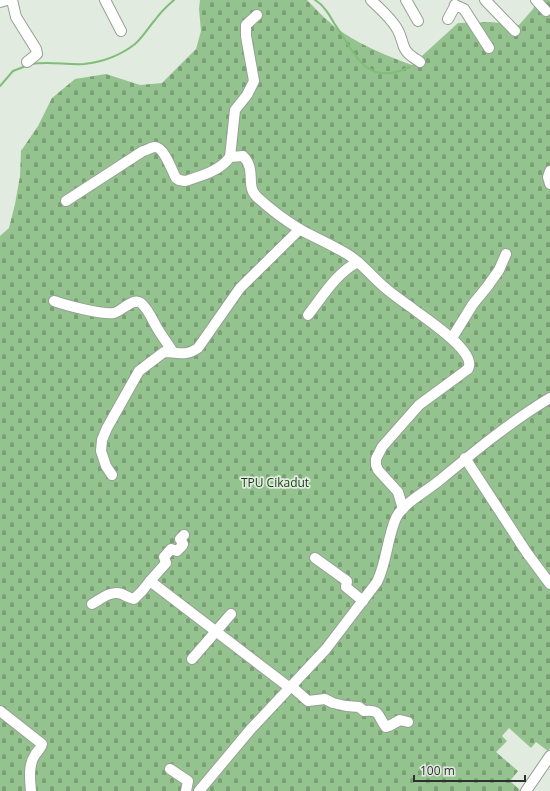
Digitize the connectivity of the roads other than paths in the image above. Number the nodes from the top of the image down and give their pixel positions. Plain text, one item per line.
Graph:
1 (7, 0) edge
2 (12, 0) edge
3 (105, 0) edge
4 (371, 0) edge
5 (406, 0) edge
6 (486, 0) edge
7 (536, 0) edge
8 (0, 2) edge
9 (453, 2) edge
10 (546, 10) dead end
11 (257, 15) dead end
12 (448, 19) dead end
13 (418, 21) dead end
14 (121, 31) dead end
15 (515, 31) dead end
16 (489, 48) dead end
17 (27, 62) dead end
18 (420, 62) dead end
19 (230, 157) junction
20 (550, 171) edge
21 (550, 184) edge
22 (66, 201) dead end
23 (300, 229) junction
24 (506, 254) dead end
25 (358, 262) junction
26 (54, 301) dead end
27 (308, 315) dead end
28 (452, 338) junction
29 (173, 352) junction
30 (550, 398) edge
31 (465, 458) junction
32 (112, 475) dead end
33 (403, 509) junction
34 (184, 535) dead end
35 (315, 558) dead end
36 (150, 581) junction
37 (550, 584) edge
38 (363, 601) junction
39 (92, 604) dead end
40 (230, 614) dead end
41 (217, 632) junction
42 (192, 659) dead end
43 (291, 687) junction
44 (0, 710) edge
45 (408, 722) dead end
46 (550, 756) edge
47 (170, 769) dead end
48 (205, 789) edge
49 (31, 791) edge
50 (186, 791) edge
51 (526, 791) edge

1 - 8 street
2 - 17 street
3 - 14 street
4 - 18 street
5 - 13 street
6 - 15 street
7 - 10 street
9 - 12 street
9 - 16 street
11 - 19 street
19 - 22 street
19 - 23 street
20 - 21 street
23 - 25 street
23 - 29 street
24 - 28 street
25 - 27 street
25 - 28 street
26 - 29 street
28 - 33 street
29 - 32 street
30 - 31 street
31 - 33 street
31 - 37 street
33 - 38 street
34 - 36 street
35 - 38 street
36 - 39 street
36 - 41 street
38 - 43 street
40 - 41 street
41 - 42 street
41 - 43 street
43 - 45 street
43 - 48 street
44 - 49 street
46 - 51 street
47 - 50 street

